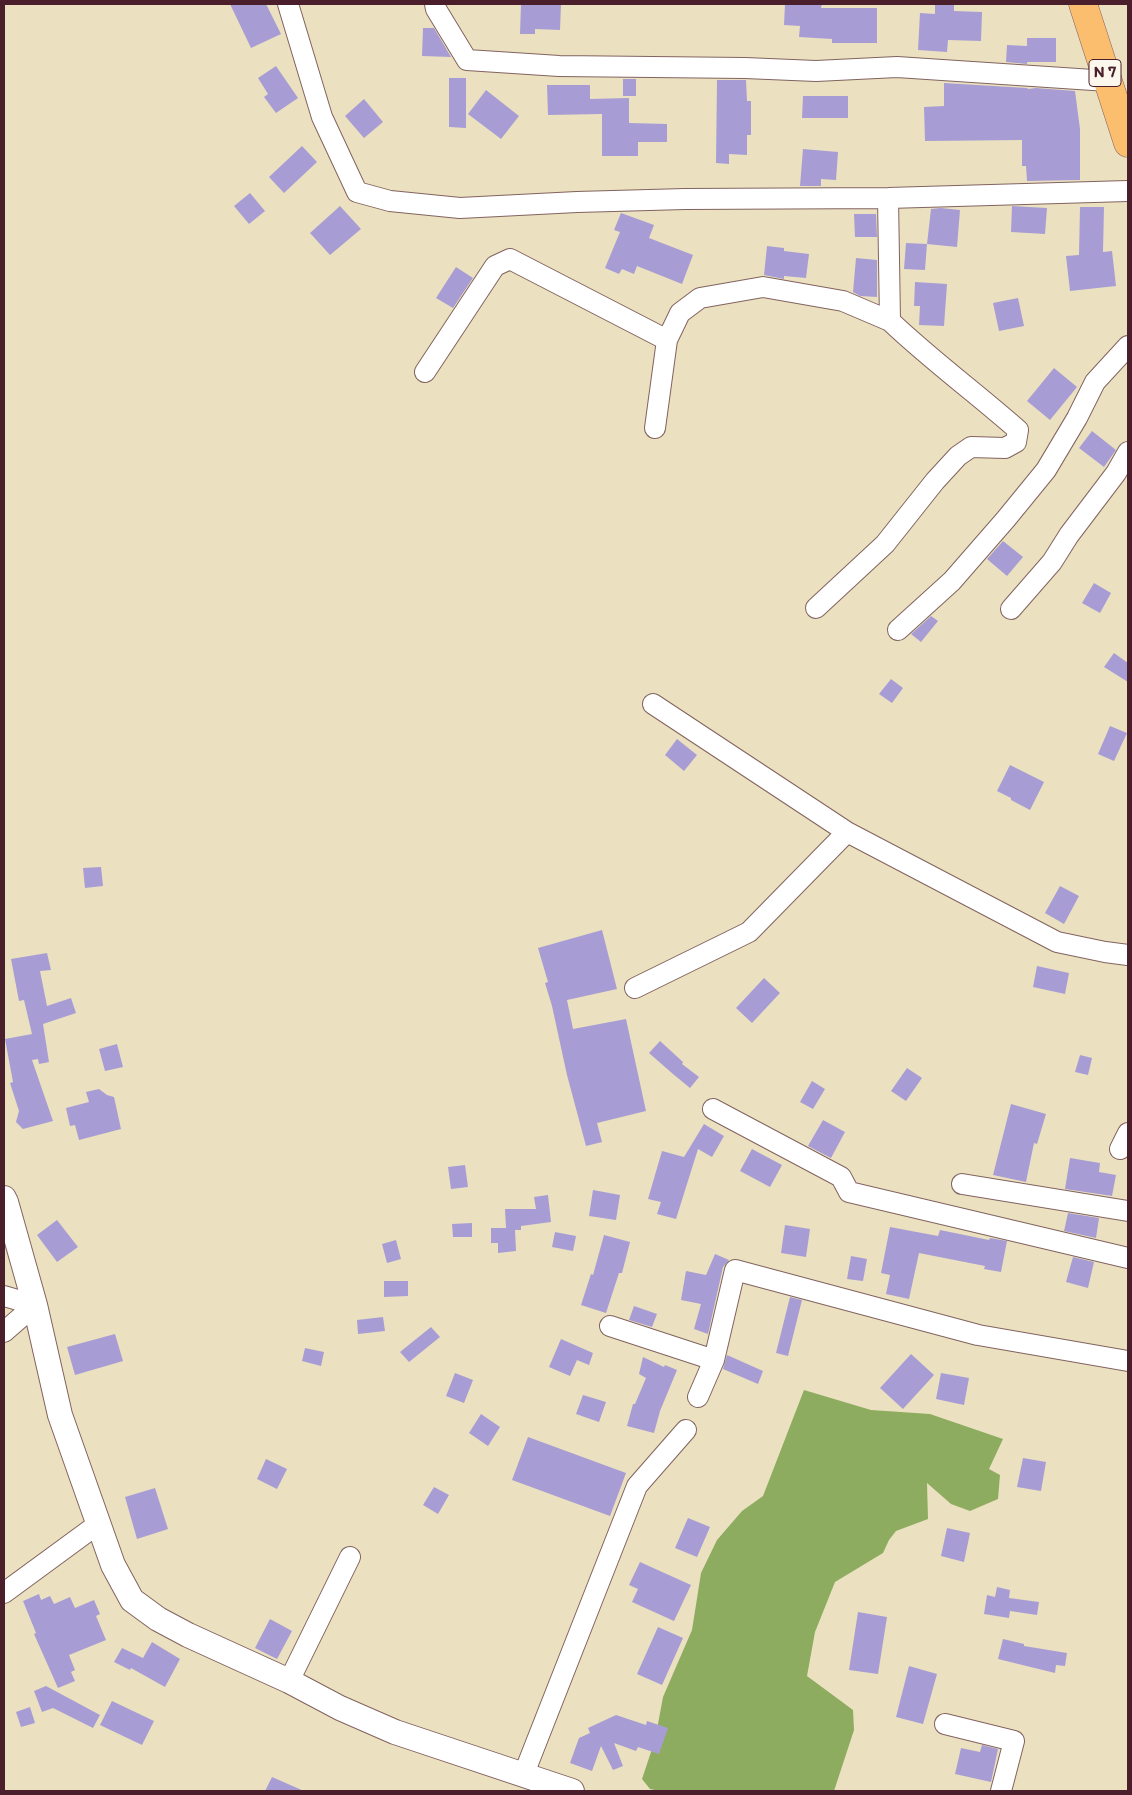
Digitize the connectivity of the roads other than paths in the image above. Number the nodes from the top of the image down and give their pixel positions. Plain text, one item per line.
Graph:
1 (288, 4) edge
2 (435, 4) edge
3 (1083, 4) edge
4 (1108, 81) junction
5 (1128, 143) edge
6 (1128, 191) edge
7 (888, 198) junction
8 (890, 321) junction
9 (667, 340) junction
10 (1128, 346) edge
11 (425, 372) dead end
12 (655, 428) dead end
13 (1128, 452) edge
14 (816, 608) dead end
15 (1012, 608) dead end
16 (898, 630) dead end
17 (653, 704) dead end
18 (847, 832) junction
19 (1128, 955) edge
20 (635, 988) dead end
21 (713, 1109) dead end
22 (962, 1184) dead end
23 (4, 1198) edge
24 (1128, 1211) edge
25 (1128, 1258) edge
26 (4, 1296) edge
27 (35, 1305) junction
28 (610, 1326) dead end
29 (4, 1332) edge
30 (714, 1360) junction
31 (1128, 1361) edge
32 (698, 1397) dead end
33 (686, 1430) dead end
34 (98, 1524) junction
35 (350, 1557) dead end
36 (4, 1593) edge
37 (289, 1681) junction
38 (945, 1724) dead end
39 (524, 1776) junction
40 (572, 1791) edge
41 (1001, 1791) edge

1 - 7 street
2 - 4 street
3 - 4 main road, N 7
4 - 5 main road, N 7
6 - 7 street
7 - 8 street
8 - 9 street
8 - 14 street
9 - 11 street
9 - 12 street
10 - 16 street
13 - 15 street
17 - 18 street
18 - 19 street
18 - 20 street
21 - 25 street
22 - 24 street
23 - 27 street
26 - 27 street
27 - 29 street
27 - 34 street
28 - 30 street
30 - 31 street
30 - 32 street
33 - 39 street
34 - 36 street
34 - 37 street
35 - 37 street
37 - 39 street
38 - 41 street
39 - 40 street

